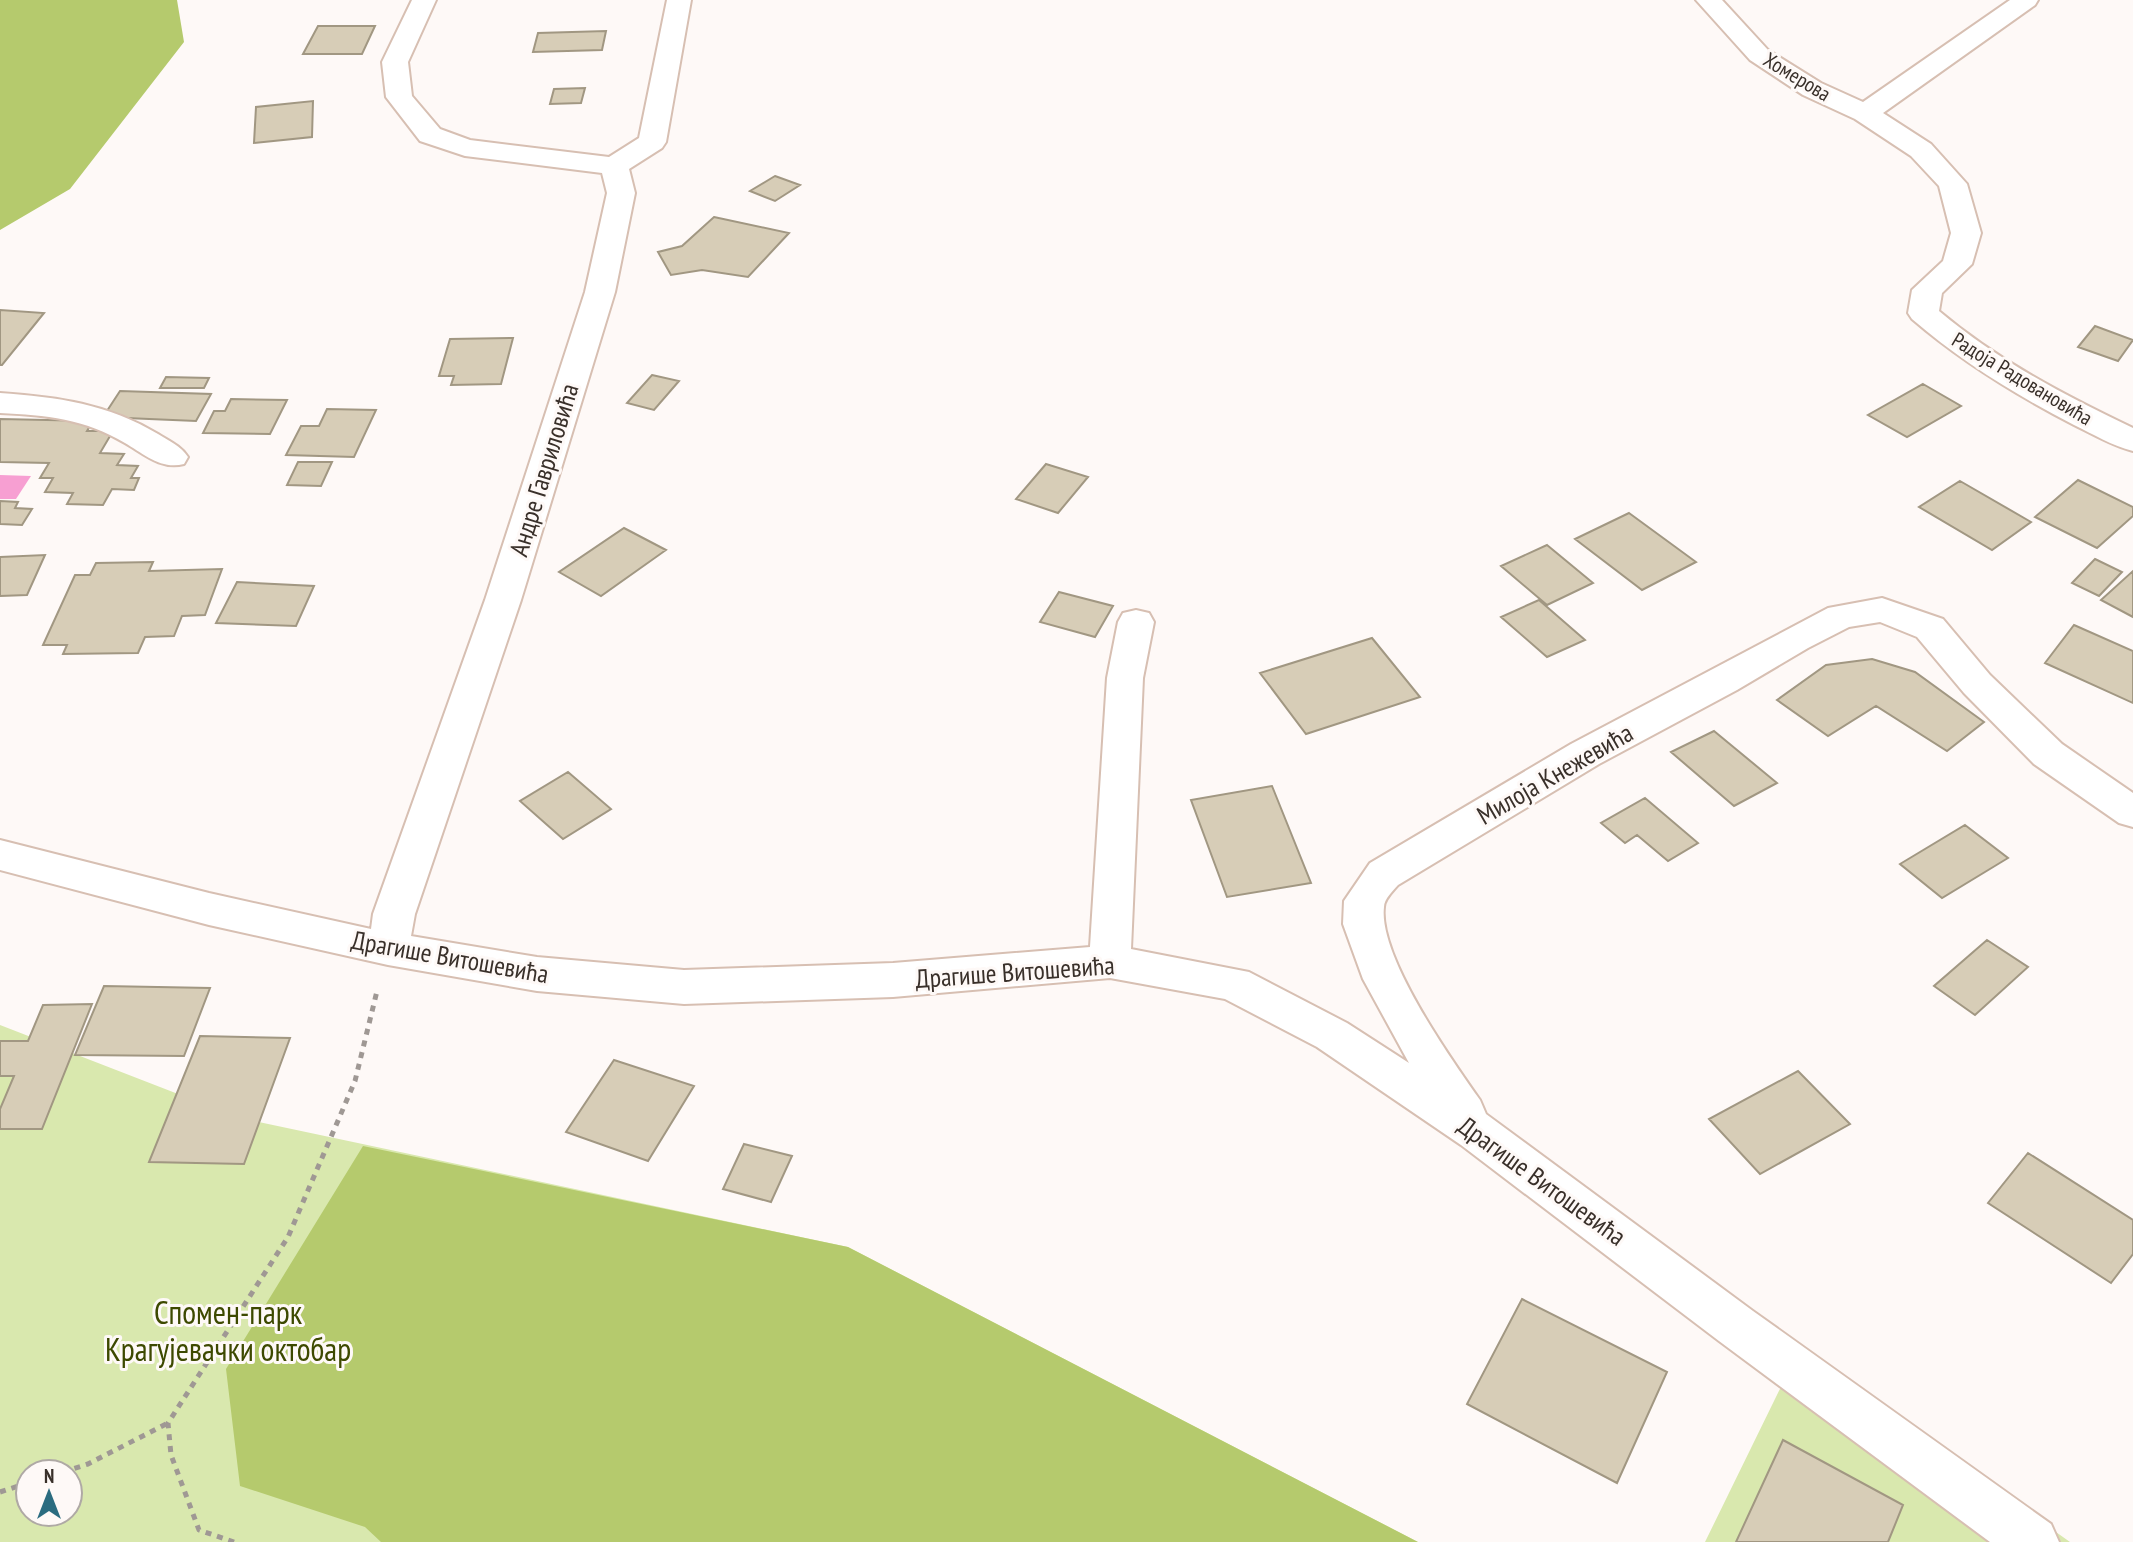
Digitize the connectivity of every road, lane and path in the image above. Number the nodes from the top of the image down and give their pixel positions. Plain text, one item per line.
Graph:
1 (424, 0) edge
2 (679, 0) edge
3 (1708, 0) edge
4 (2026, 0) edge
5 (1865, 113) junction
6 (614, 166) junction
7 (0, 403) edge
8 (2133, 441) edge
9 (172, 457) dead end
10 (1136, 622) dead end
11 (2133, 813) edge
12 (0, 855) edge
13 (387, 949) junction
14 (1110, 962) junction
15 (1477, 1132) junction
16 (168, 1423) junction
17 (84, 1465) edge
18 (234, 1542) edge
19 (2033, 1542) edge

1 - 6 street
2 - 6 street
3 - 5 street, Хомерова
4 - 5 street
5 - 8 street, Радоја Радовановића
6 - 13 street, Андре Гавриловића
7 - 9 street
10 - 14 street
11 - 15 street, Милоја Кнежевића
12 - 13 street, Драгише Витошевића
13 - 14 street, Драгише Витошевића
13 - 16 path
14 - 15 street, Драгише Витошевића
15 - 19 street, Драгише Витошевића
16 - 17 path
16 - 18 path

